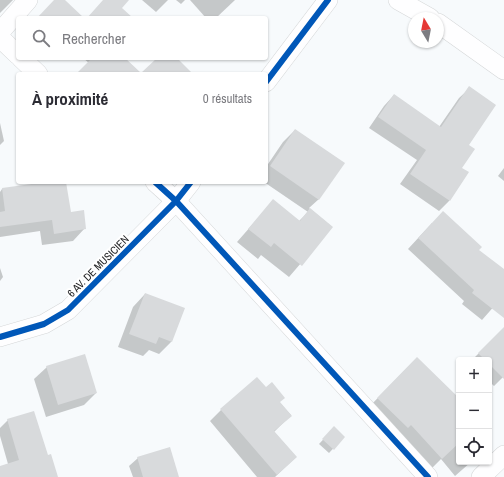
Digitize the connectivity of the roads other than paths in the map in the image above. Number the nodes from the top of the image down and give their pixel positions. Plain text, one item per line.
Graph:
1 (28, 0) edge
2 (328, 0) edge
3 (398, 0) edge
4 (419, 12) edge
5 (444, 27) edge
6 (0, 32) edge
7 (0, 38) edge
8 (16, 53) edge
9 (23, 60) edge
10 (504, 70) edge
11 (36, 72) edge
12 (268, 79) edge
13 (157, 184) edge
14 (190, 184) edge
15 (176, 202) junction
16 (0, 337) edge
17 (504, 455) edge
18 (428, 477) edge
19 (481, 477) edge

1 - 6 street
2 - 12 street
3 - 4 street
5 - 10 street
7 - 8 street
9 - 11 street
13 - 15 street
14 - 15 street, 6 AV. DE MUSICIEN
15 - 16 street, 6 AV. DE MUSICIEN
15 - 18 street
17 - 19 street

